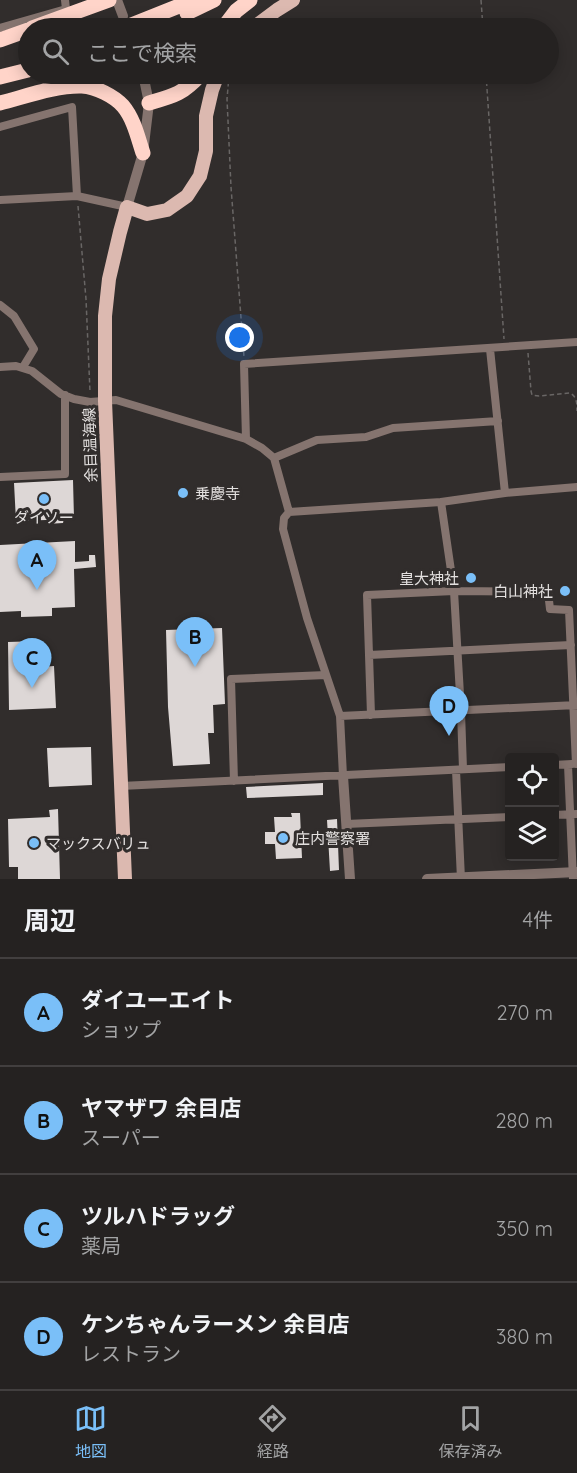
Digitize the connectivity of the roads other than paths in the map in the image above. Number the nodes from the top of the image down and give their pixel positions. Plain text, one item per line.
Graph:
1 (65, 0) edge
2 (109, 0) edge
3 (117, 0) edge
4 (194, 0) edge
5 (214, 0) edge
6 (250, 0) edge
7 (293, 0) edge
8 (35, 18) edge
9 (60, 18) edge
10 (123, 18) edge
11 (137, 18) edge
12 (176, 18) edge
13 (231, 18) edge
14 (266, 18) edge
15 (18, 23) edge
16 (0, 28) edge
17 (18, 33) edge
18 (0, 40) edge
19 (18, 64) edge
20 (0, 69) edge
21 (18, 72) edge
22 (0, 77) edge
23 (145, 84) edge
24 (192, 84) edge
25 (214, 84) edge
26 (0, 103) edge
27 (149, 104) junction
28 (0, 127) edge
29 (143, 153) junction
30 (77, 196) junction
31 (0, 200) edge
32 (127, 207) junction
33 (0, 305) edge
34 (577, 342) edge
35 (490, 349) junction
36 (0, 367) edge
37 (23, 367) junction
38 (65, 395) junction
39 (98, 402) junction
40 (498, 421) junction
41 (246, 439) junction
42 (274, 458) junction
43 (0, 477) edge
44 (577, 487) edge
45 (505, 493) junction
46 (441, 502) junction
47 (289, 512) junction
48 (454, 591) junction
49 (573, 610) edge
50 (571, 645) junction
51 (457, 651) junction
52 (369, 655) junction
53 (326, 675) junction
54 (576, 706) edge
55 (461, 712) junction
56 (371, 715) junction
57 (340, 716) junction
58 (574, 764) edge
59 (559, 765) edge
60 (505, 767) edge
61 (460, 770) junction
62 (343, 776) junction
63 (234, 781) junction
64 (121, 786) junction
65 (574, 814) edge
66 (559, 815) edge
67 (505, 817) edge
68 (458, 819) junction
69 (346, 824) junction
70 (574, 874) edge
71 (461, 878) edge
72 (125, 879) edge
73 (350, 879) edge
74 (427, 879) edge

1 - 8 street
2 - 9 highway
3 - 10 street
4 - 11 highway
5 - 12 highway
6 - 13 highway
7 - 14 main road
15 - 16 street
17 - 18 highway
19 - 20 highway
21 - 22 highway
23 - 27 street
24 - 27 highway
25 - 32 main road
26 - 29 highway
27 - 29 street
28 - 30 street
29 - 32 street
30 - 31 street
30 - 32 street
32 - 39 main road, 余目温海線
33 - 37 street
34 - 35 street
35 - 40 street
35 - 41 street
36 - 37 street
37 - 38 street
38 - 39 street
38 - 43 street
39 - 41 street
39 - 64 main road, 余目温海線
40 - 42 street
40 - 45 street
41 - 42 street
42 - 47 street
44 - 45 street
45 - 46 street
46 - 47 street
46 - 48 street
47 - 53 street
48 - 49 street
48 - 51 street
48 - 52 street
49 - 50 street
50 - 51 street
50 - 54 street
51 - 52 street
51 - 55 street
52 - 56 street
53 - 57 street
53 - 63 street
54 - 55 street
54 - 58 street
55 - 56 street
55 - 61 street
56 - 57 street
57 - 62 street
58 - 59 street
58 - 65 street
60 - 61 street
61 - 62 street
61 - 68 street
62 - 63 street
62 - 69 street
63 - 64 street
64 - 72 main road, 余目温海線
65 - 66 street
65 - 70 street
67 - 68 street
68 - 69 street
68 - 71 street
69 - 73 street
70 - 71 street
71 - 74 street

